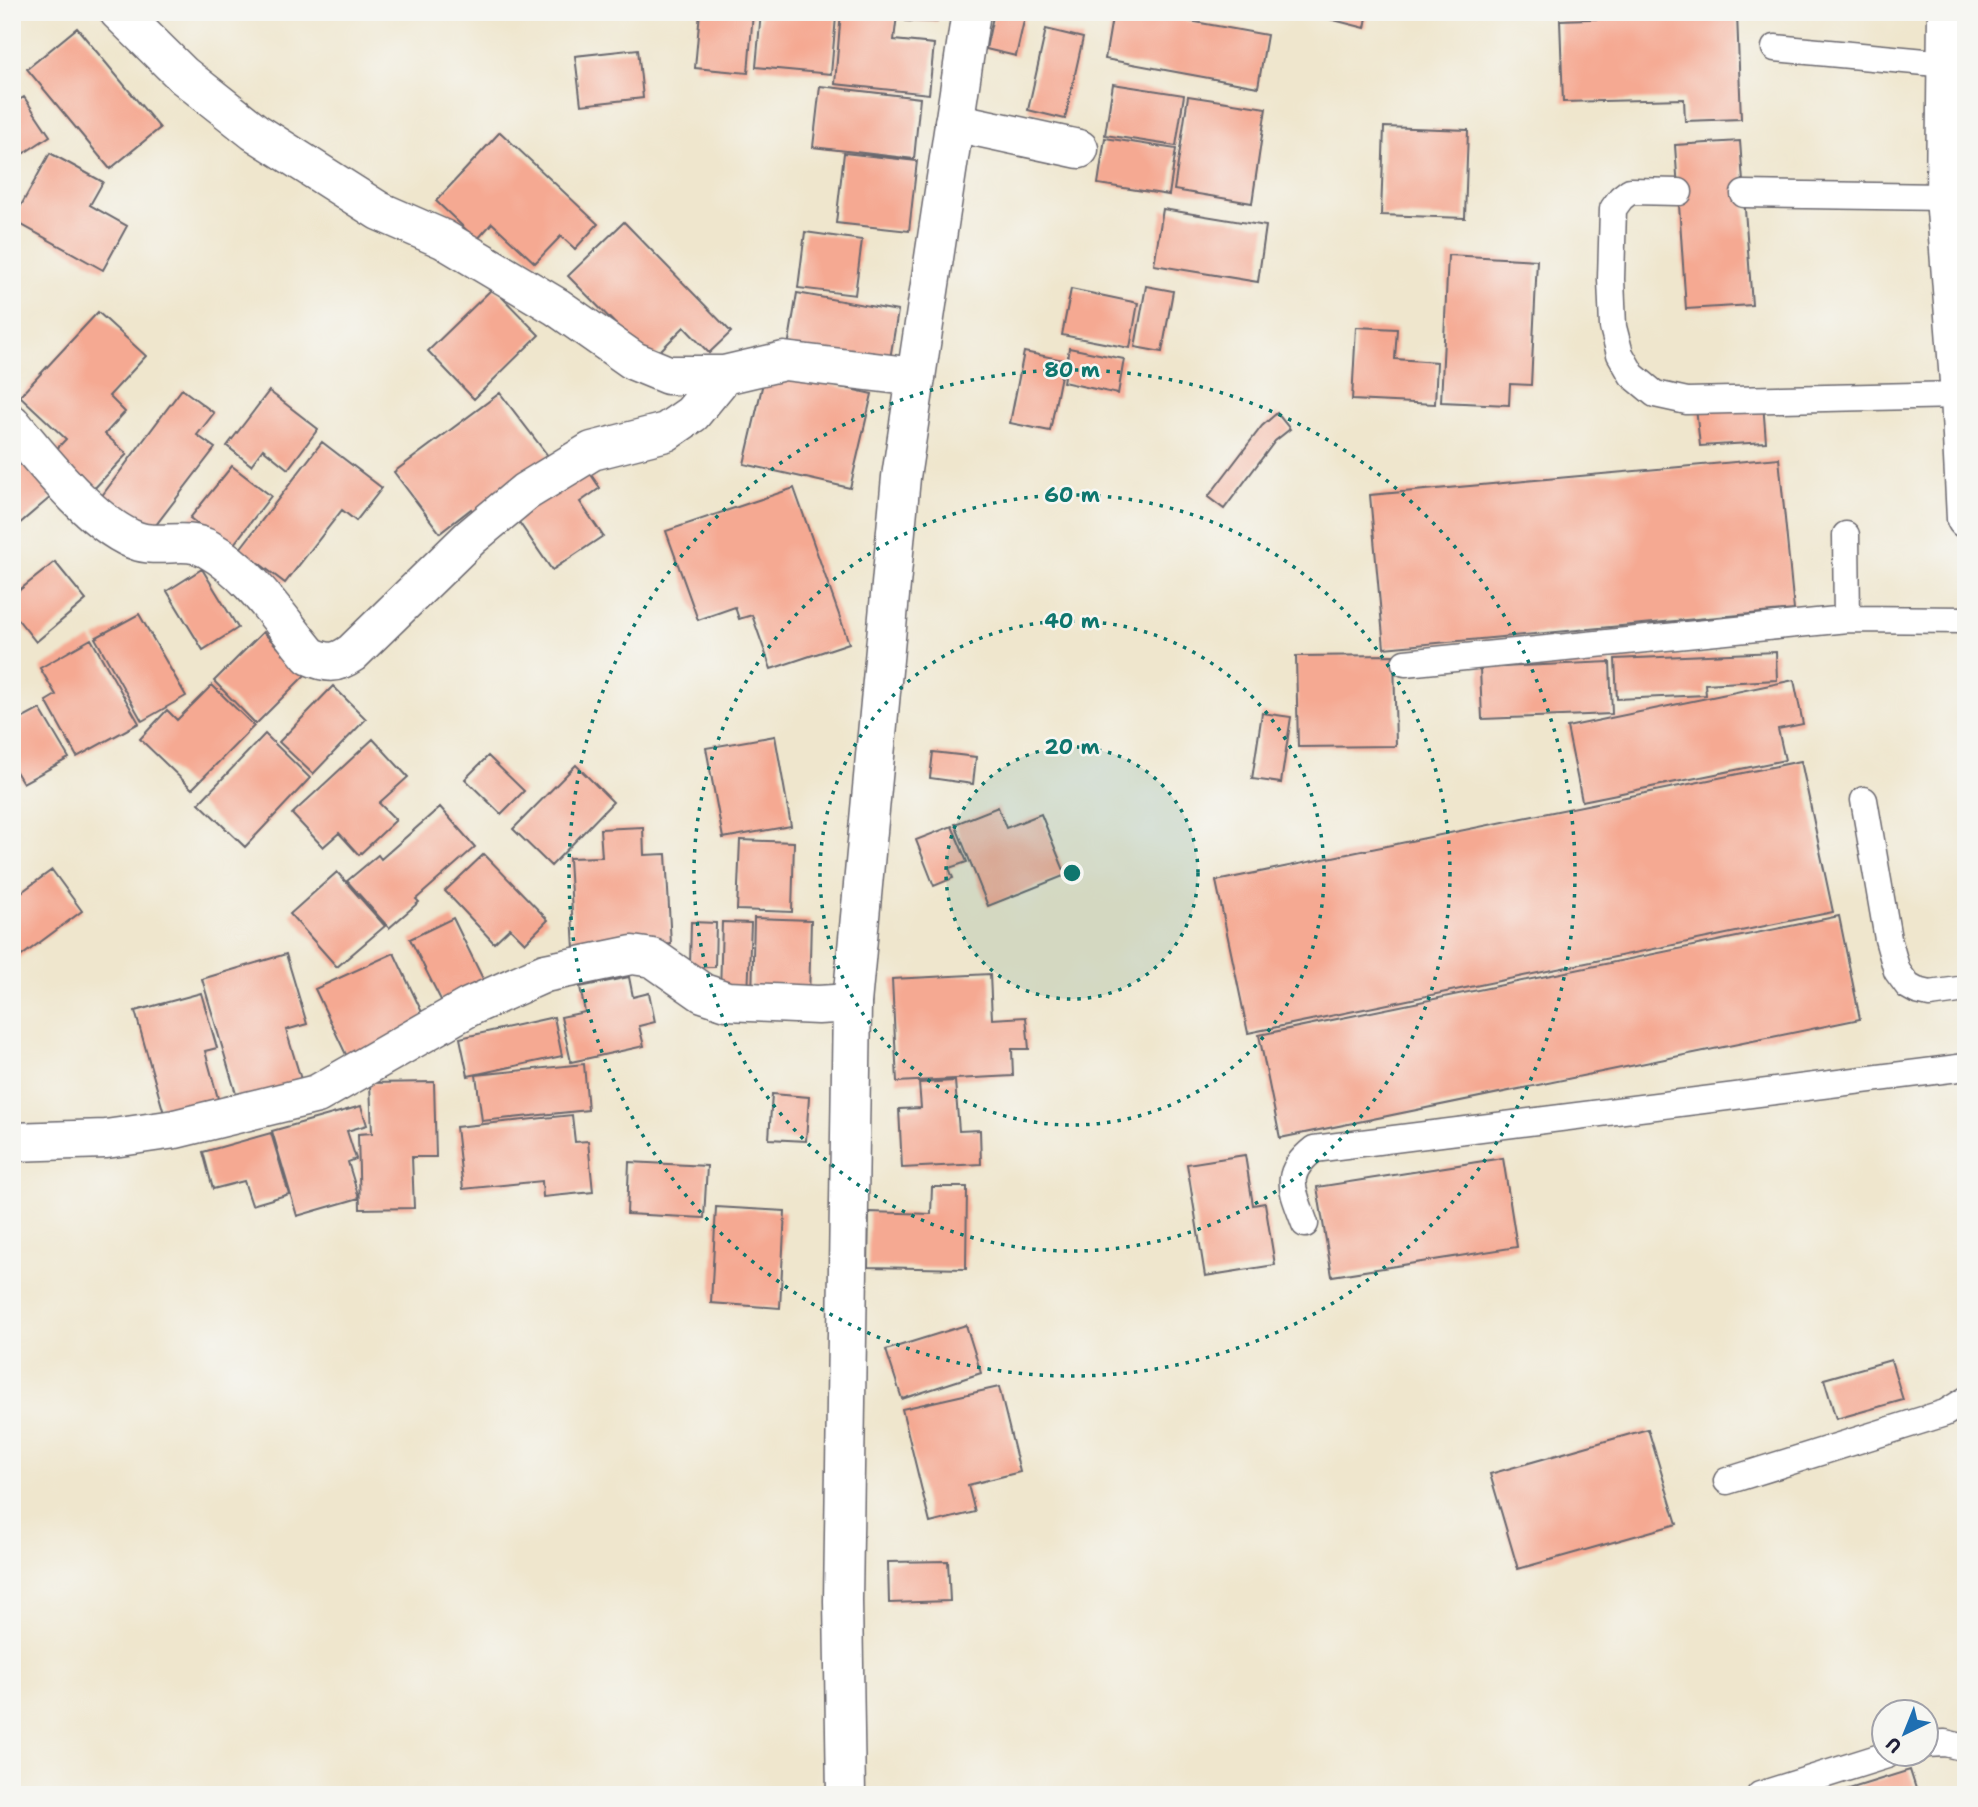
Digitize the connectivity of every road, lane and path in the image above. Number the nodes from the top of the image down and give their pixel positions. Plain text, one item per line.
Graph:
1 (119, 12) edge
2 (971, 12) edge
3 (1947, 12) edge
4 (1775, 48) dead end
5 (1947, 64) junction
6 (954, 122) junction
7 (1079, 149) dead end
8 (1679, 192) dead end
9 (1744, 194) dead end
10 (1944, 197) junction
11 (724, 375) junction
12 (916, 377) junction
13 (1961, 395) junction
14 (12, 424) edge
15 (1966, 519) edge
16 (1846, 534) dead end
17 (1847, 620) junction
18 (1966, 620) edge
19 (1405, 663) dead end
20 (1864, 800) dead end
21 (1966, 989) edge
22 (852, 1003) junction
23 (1966, 1067) edge
24 (12, 1142) edge
25 (1305, 1224) dead end
26 (1966, 1400) edge
27 (1727, 1481) dead end
28 (1940, 1743) edge
29 (1966, 1748) edge
30 (1870, 1760) edge
31 (846, 1795) edge
32 (1760, 1795) edge

1 - 11 main road
2 - 6 main road
3 - 5 main road
4 - 5 lane
5 - 10 main road
6 - 7 main road
6 - 12 main road
8 - 13 lane
9 - 10 lane
10 - 13 main road
11 - 12 main road
11 - 14 main road
12 - 22 main road
13 - 15 main road
16 - 17 lane
17 - 18 lane
17 - 19 lane
20 - 21 lane
22 - 24 main road
22 - 31 main road
23 - 25 lane
26 - 27 lane
28 - 29 lane
30 - 32 lane

